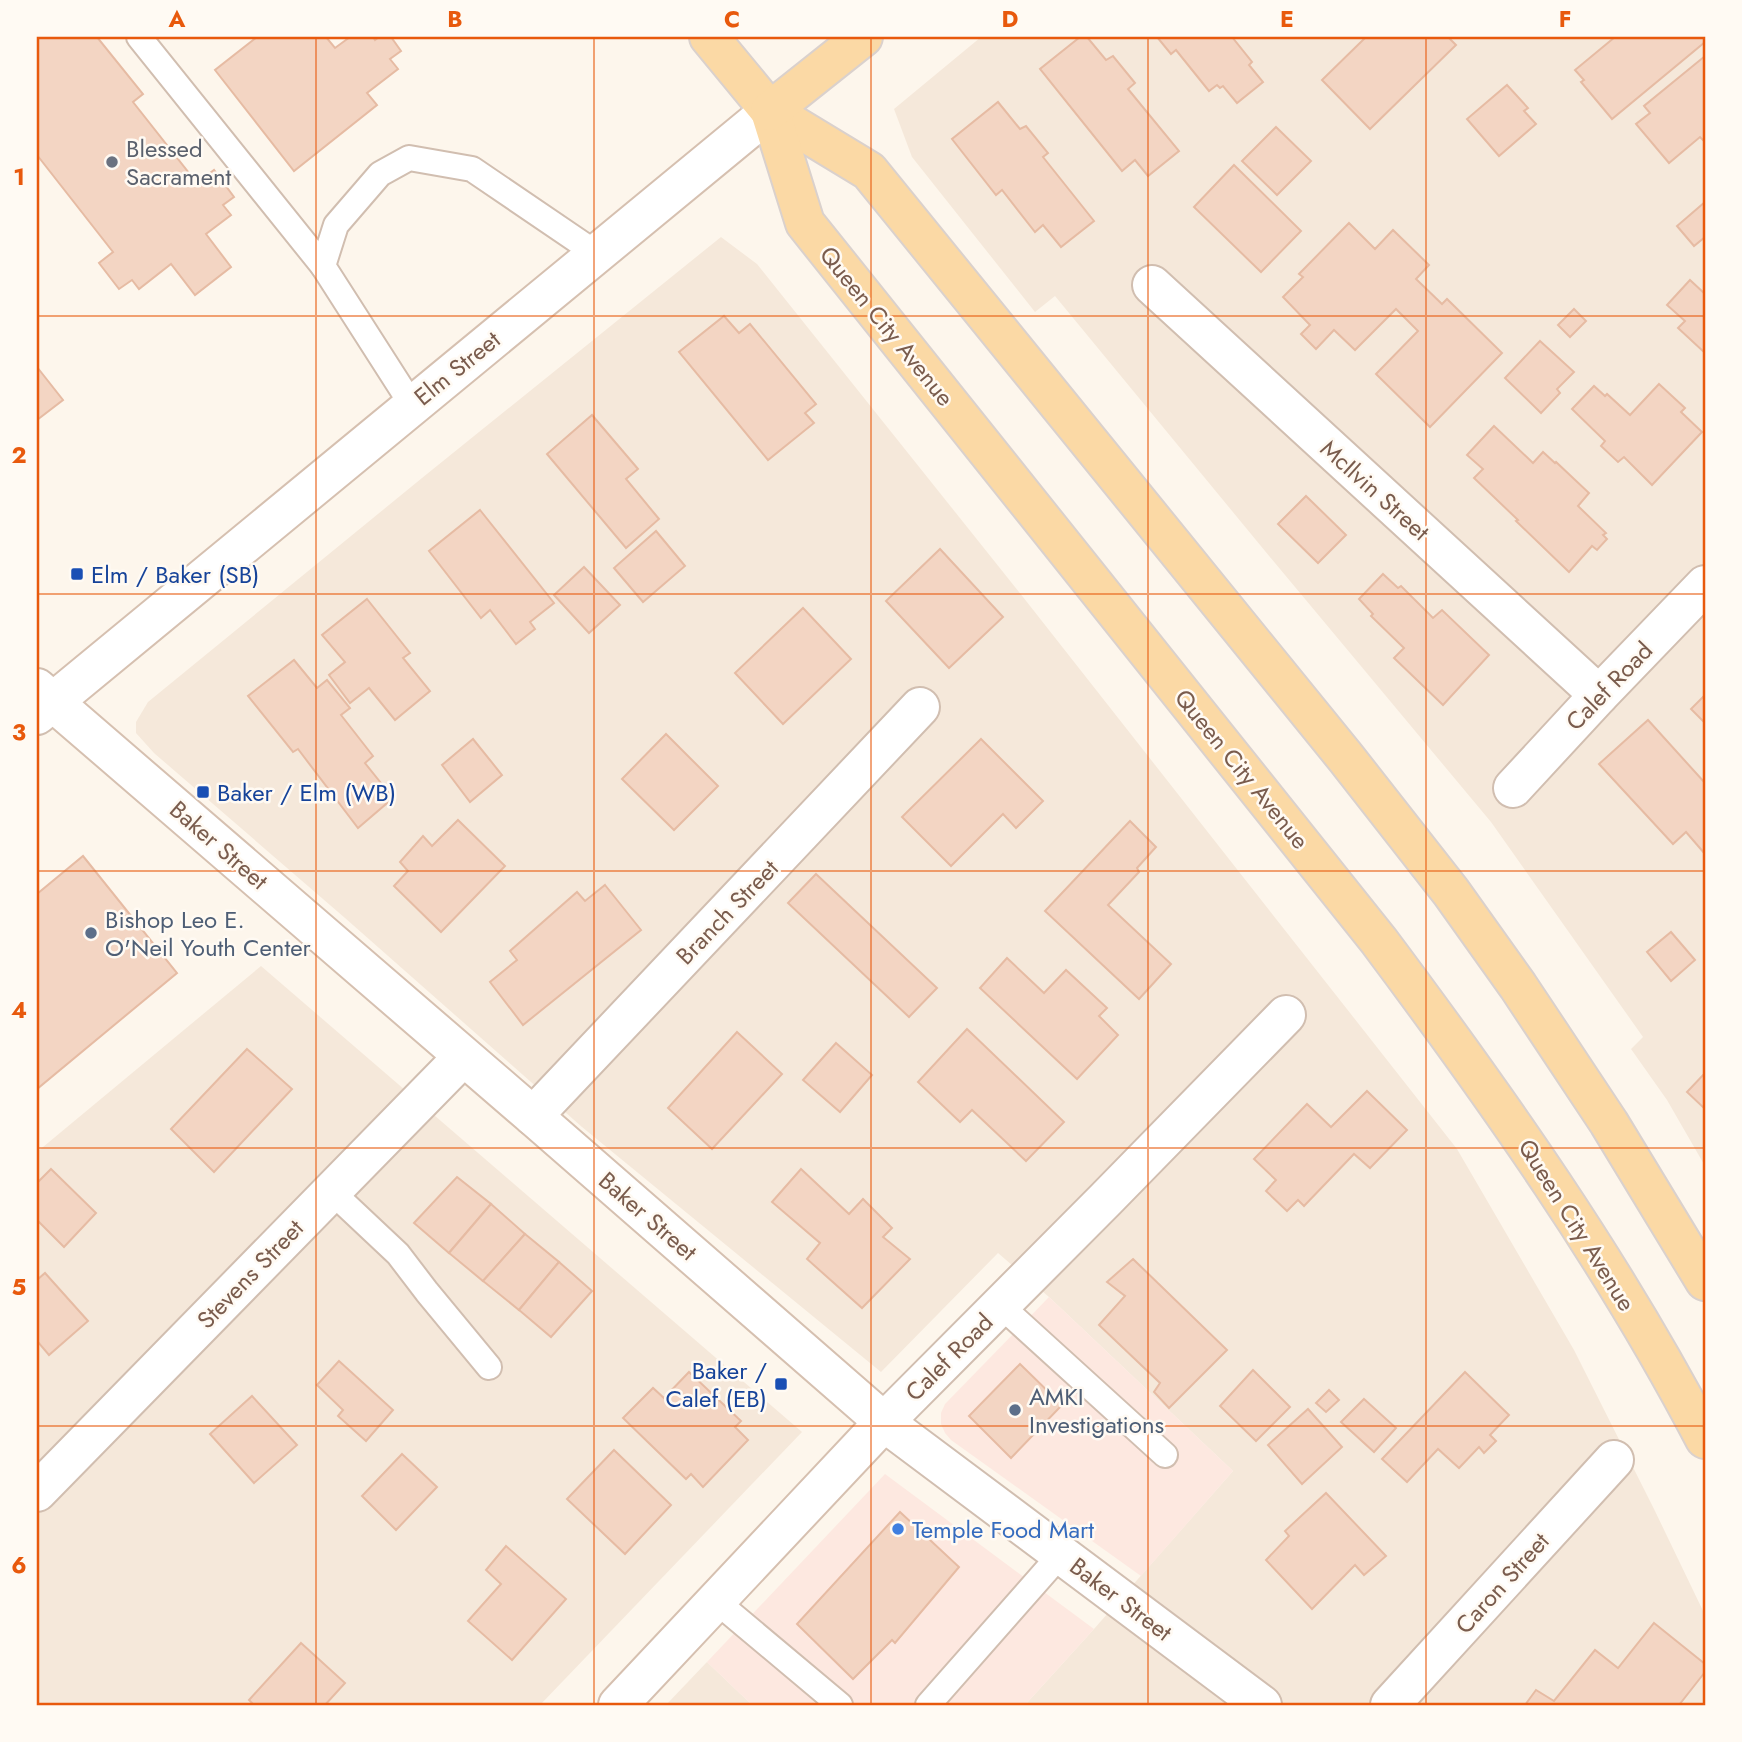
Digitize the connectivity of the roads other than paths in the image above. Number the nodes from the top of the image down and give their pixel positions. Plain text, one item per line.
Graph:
1 (139, 37) edge
2 (709, 37) edge
3 (863, 37) edge
4 (770, 111) junction
5 (597, 254) junction
6 (323, 266) junction
7 (1152, 285) dead end
8 (412, 405) junction
9 (1705, 585) edge
10 (1599, 695) junction
11 (42, 702) edge
12 (920, 707) dead end
13 (1513, 788) dead end
14 (1286, 1015) dead end
15 (463, 1056) junction
16 (533, 1116) junction
17 (331, 1191) junction
18 (1705, 1281) edge
19 (1000, 1305) junction
20 (489, 1367) dead end
21 (884, 1422) junction
22 (1705, 1439) edge
23 (1165, 1455) dead end
24 (1614, 1460) dead end
25 (37, 1492) edge
26 (1061, 1555) junction
27 (716, 1601) junction
28 (618, 1705) edge
29 (840, 1705) edge
30 (928, 1705) edge
31 (1262, 1705) edge
32 (1390, 1705) edge

1 - 6 lane
2 - 4 main road, Queen City Avenue
3 - 4 main road, Elm Street
4 - 5 street, Elm Street
4 - 18 main road, Queen City Avenue
4 - 22 main road, Queen City Avenue
5 - 6 lane
5 - 8 street, Elm Street
6 - 8 lane
7 - 10 street, McIlvin Street
8 - 11 street, Elm Street
9 - 10 street, Calef Road
10 - 13 street, Calef Road
11 - 15 street, Baker Street
12 - 16 street, Branch Street
14 - 19 street, Calef Road
15 - 16 street, Baker Street
15 - 17 street, Stevens Street
16 - 21 street, Baker Street
17 - 20 lane
17 - 25 street, Stevens Street
19 - 21 street, Calef Road
19 - 23 lane
21 - 26 street, Baker Street
21 - 27 street, Calef Road
24 - 32 street, Caron Street
26 - 30 lane
26 - 31 street, Baker Street
27 - 28 street, Calef Road
27 - 29 lane

